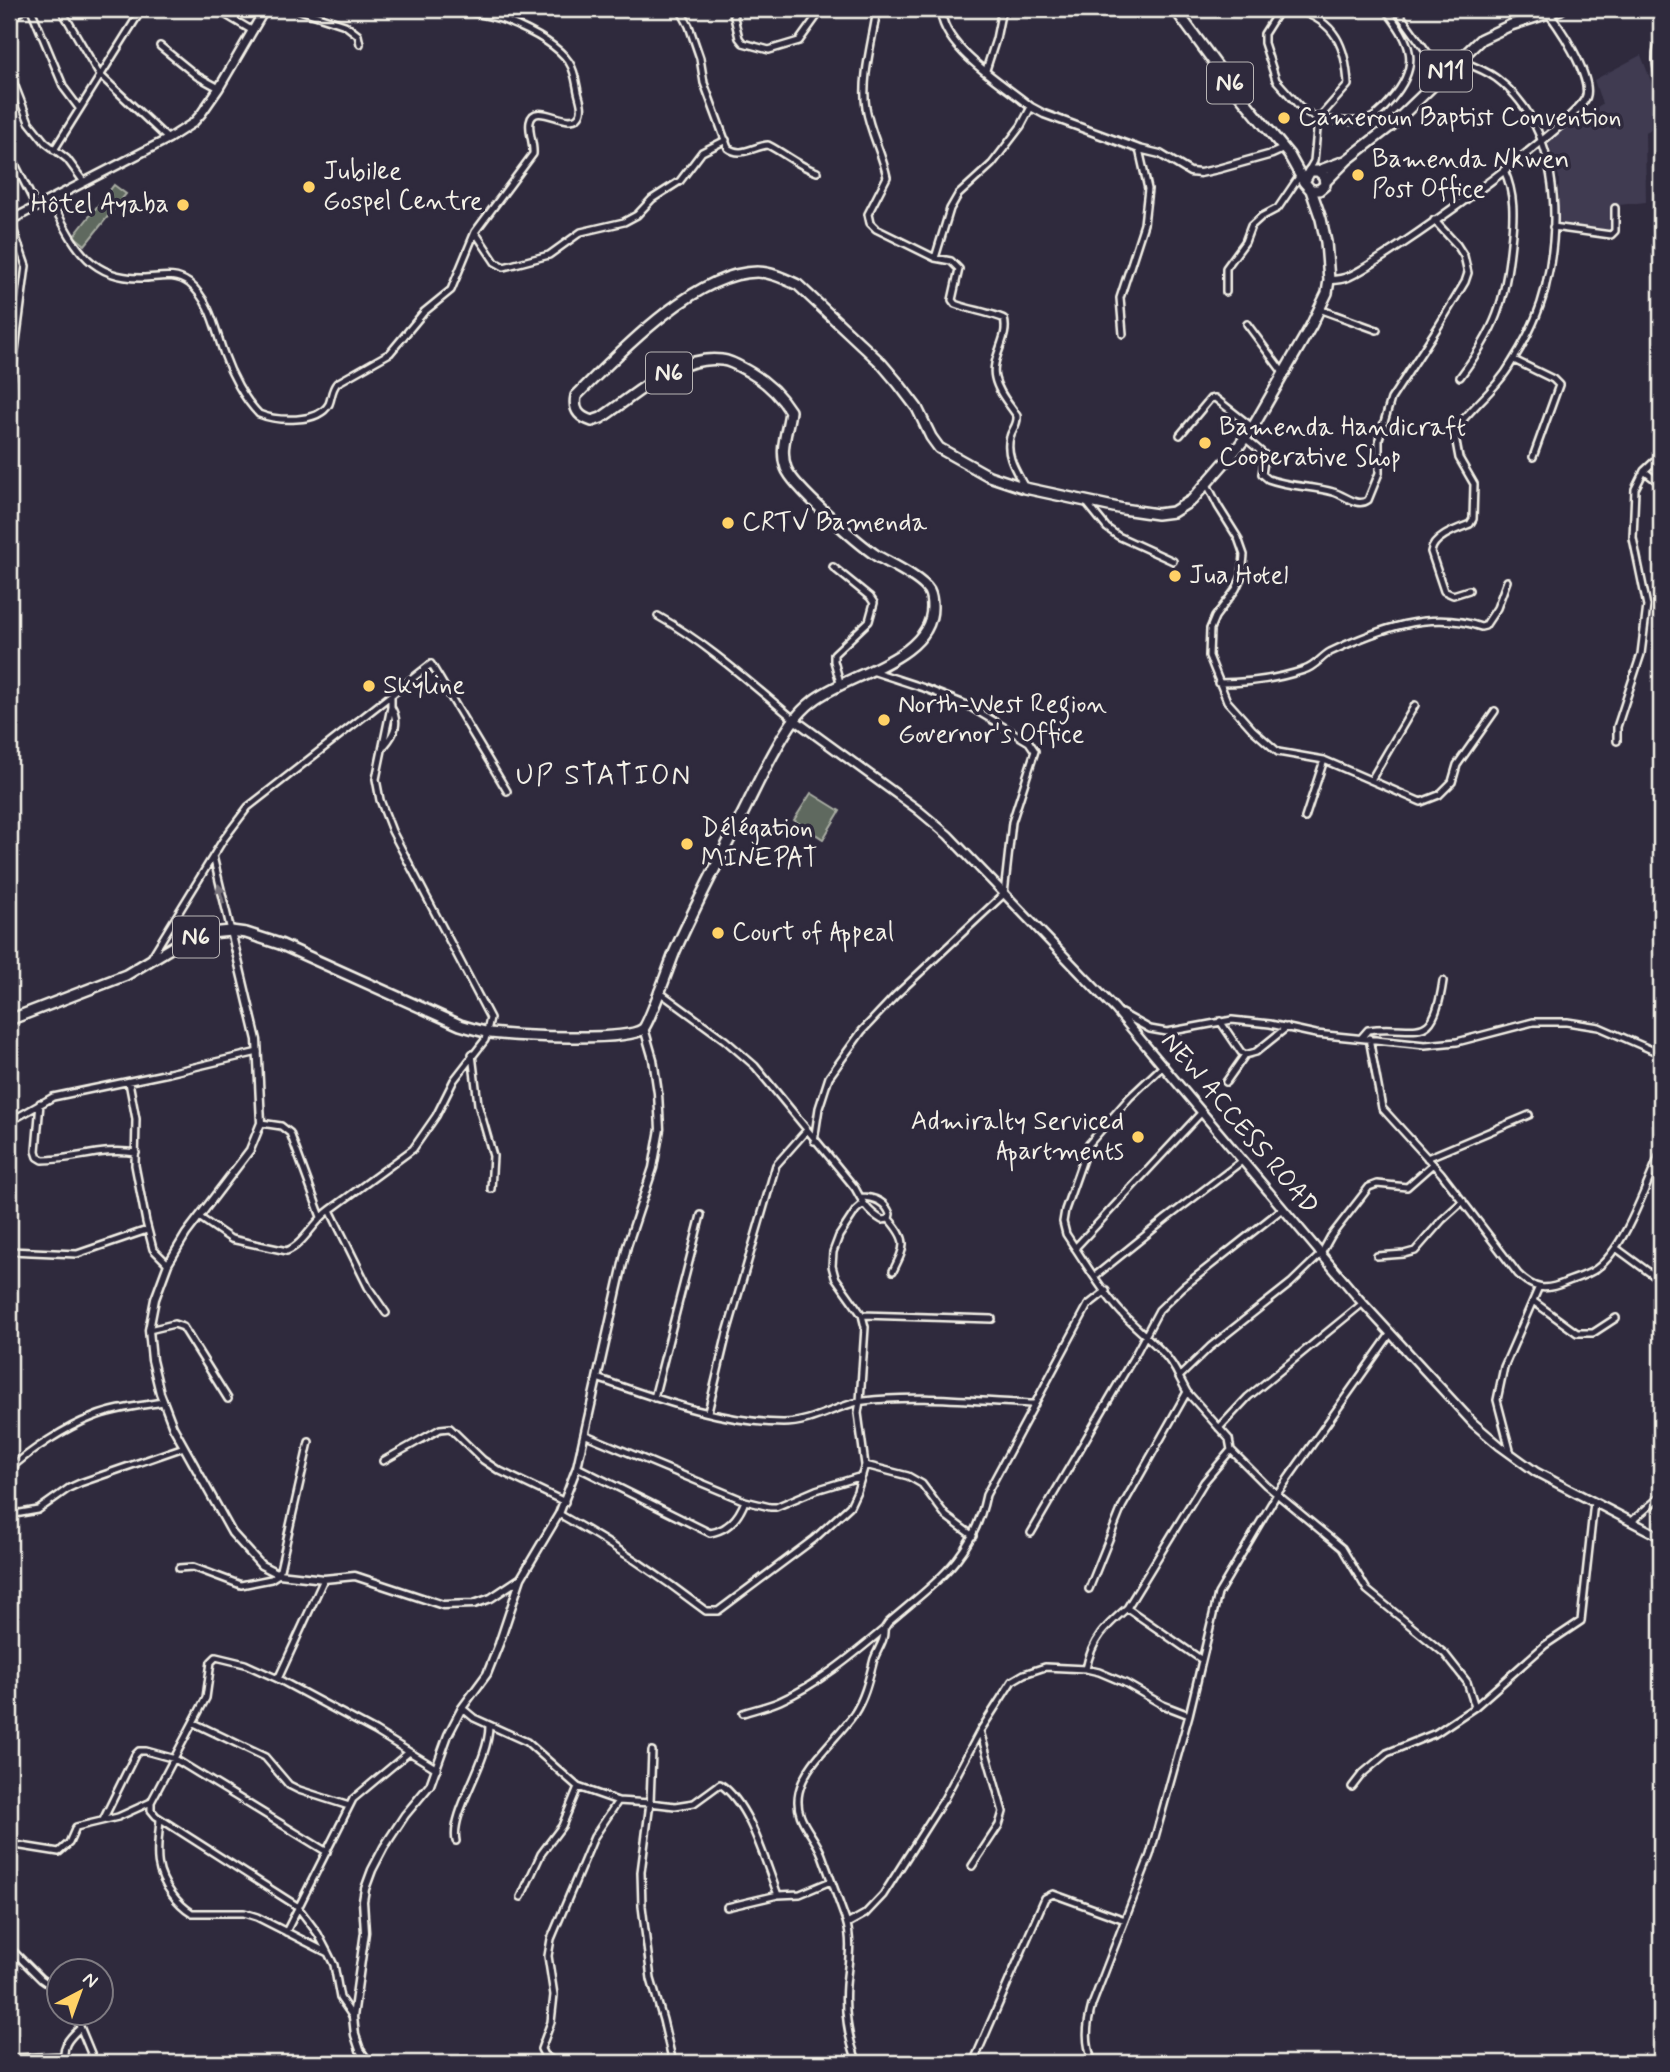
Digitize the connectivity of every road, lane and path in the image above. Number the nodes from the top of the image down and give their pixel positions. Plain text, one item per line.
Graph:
1 (25, 9) edge
2 (31, 9) edge
3 (61, 9) edge
4 (216, 9) edge
5 (265, 9) edge
6 (297, 9) edge
7 (459, 9) edge
8 (680, 9) edge
9 (732, 9) edge
10 (822, 9) edge
11 (877, 9) edge
12 (941, 9) edge
13 (1002, 9) edge
14 (1175, 9) edge
15 (1296, 9) edge
16 (1385, 9) edge
17 (1396, 9) edge
18 (1561, 9) edge
19 (138, 10) edge
20 (1546, 10) edge
21 (9, 19) edge
22 (253, 31) junction
23 (1661, 39) edge
24 (360, 44) dead end
25 (160, 46) dead end
26 (1458, 60) junction
27 (9, 66) edge
28 (986, 70) junction
29 (1447, 71) junction
30 (99, 74) junction
31 (219, 88) junction
32 (1661, 88) edge
33 (1031, 107) junction
34 (79, 108) junction
35 (1318, 119) junction
36 (168, 139) junction
37 (1543, 139) junction
38 (726, 140) junction
39 (1139, 149) junction
40 (54, 150) junction
41 (1286, 152) junction
42 (12, 158) dead end
43 (1347, 160) junction
44 (1314, 170) junction
45 (1504, 170) junction
46 (817, 172) dead end
47 (1303, 178) junction
48 (84, 182) junction
49 (1325, 183) junction
50 (1311, 190) junction
51 (51, 201) junction
52 (37, 208) junction
53 (1615, 208) dead end
54 (1321, 219) junction
55 (1434, 220) junction
56 (10, 221) edge
57 (1553, 227) junction
58 (475, 232) junction
59 (935, 258) junction
60 (1329, 280) junction
61 (1226, 292) dead end
62 (1320, 309) junction
63 (1247, 324) dead end
64 (1377, 330) dead end
65 (1123, 334) dead end
66 (1514, 360) junction
67 (1284, 374) junction
68 (1460, 377) dead end
69 (9, 396) edge
70 (1253, 428) junction
71 (1180, 435) dead end
72 (1245, 438) junction
73 (1661, 456) edge
74 (1533, 457) dead end
75 (1644, 471) junction
76 (1207, 484) junction
77 (1661, 485) edge
78 (1026, 488) junction
79 (1086, 502) junction
80 (1173, 561) dead end
81 (833, 567) dead end
82 (1507, 581) dead end
83 (1469, 590) dead end
84 (658, 616) dead end
85 (870, 671) junction
86 (1218, 683) junction
87 (841, 686) junction
88 (391, 696) junction
89 (1415, 705) dead end
90 (1495, 711) dead end
91 (795, 720) junction
92 (1617, 741) dead end
93 (1324, 760) junction
94 (1371, 780) junction
95 (507, 791) dead end
96 (1305, 818) dead end
97 (213, 856) junction
98 (1004, 894) junction
99 (231, 931) junction
100 (151, 959) junction
101 (1443, 981) dead end
102 (658, 991) junction
103 (1115, 1009) junction
104 (9, 1020) edge
105 (1220, 1021) junction
106 (1287, 1027) junction
107 (644, 1028) junction
108 (488, 1032) junction
109 (1361, 1038) junction
110 (1369, 1038) junction
111 (258, 1052) junction
112 (472, 1054) junction
113 (1661, 1054) edge
114 (1245, 1055) junction
115 (1164, 1065) junction
116 (129, 1082) junction
117 (1226, 1082) dead end
118 (40, 1103) junction
119 (1201, 1113) junction
120 (1528, 1115) dead end
121 (9, 1122) edge
122 (261, 1123) junction
123 (806, 1131) junction
124 (814, 1141) junction
125 (1661, 1152) edge
126 (136, 1153) junction
127 (1427, 1157) junction
128 (1242, 1161) junction
129 (1433, 1164) junction
130 (491, 1189) dead end
131 (860, 1197) junction
132 (1463, 1201) junction
133 (863, 1204) junction
134 (1282, 1209) junction
135 (330, 1210) junction
136 (701, 1214) dead end
137 (199, 1217) junction
138 (321, 1217) junction
139 (889, 1219) junction
140 (147, 1230) junction
141 (1075, 1248) junction
142 (1616, 1248) junction
143 (9, 1251) edge
144 (1321, 1254) junction
145 (1377, 1256) dead end
146 (168, 1264) junction
147 (893, 1271) dead end
148 (1095, 1276) junction
149 (1660, 1279) edge
150 (1538, 1289) junction
151 (1106, 1291) junction
152 (1533, 1301) junction
153 (1363, 1303) junction
154 (386, 1312) dead end
155 (862, 1315) junction
156 (1616, 1318) dead end
157 (992, 1319) dead end
158 (149, 1330) junction
159 (1391, 1333) junction
160 (1144, 1335) junction
161 (1179, 1377) junction
162 (597, 1378) junction
163 (1187, 1392) junction
164 (654, 1398) junction
165 (228, 1399) dead end
166 (860, 1401) junction
167 (163, 1402) junction
168 (1035, 1404) junction
169 (708, 1412) junction
170 (1219, 1428) junction
171 (586, 1435) junction
172 (309, 1442) dead end
173 (184, 1447) junction
174 (1231, 1450) junction
175 (1511, 1455) junction
176 (383, 1461) dead end
177 (865, 1465) junction
178 (577, 1467) junction
179 (9, 1470) edge
180 (862, 1476) junction
181 (1277, 1494) junction
182 (1661, 1496) edge
183 (745, 1501) junction
184 (565, 1502) junction
185 (1594, 1502) junction
186 (559, 1514) junction
187 (9, 1516) edge
188 (1633, 1520) junction
189 (1031, 1533) dead end
190 (972, 1536) junction
191 (1661, 1537) edge
192 (179, 1568) dead end
193 (279, 1574) junction
194 (521, 1578) junction
195 (324, 1579) junction
196 (1089, 1589) dead end
197 (1127, 1608) junction
198 (884, 1629) junction
199 (1202, 1660) junction
200 (1086, 1669) junction
201 (278, 1679) junction
202 (1475, 1707) junction
203 (462, 1708) junction
204 (743, 1713) dead end
205 (1189, 1715) junction
206 (194, 1723) junction
207 (489, 1726) junction
208 (980, 1731) junction
209 (652, 1751) dead end
210 (408, 1753) junction
211 (175, 1759) junction
212 (437, 1769) junction
213 (578, 1787) junction
214 (1352, 1787) dead end
215 (618, 1801) junction
216 (151, 1802) junction
217 (650, 1803) junction
218 (349, 1806) junction
219 (160, 1819) junction
220 (103, 1820) junction
221 (456, 1841) dead end
222 (9, 1844) edge
223 (327, 1852) junction
224 (972, 1866) dead end
225 (831, 1881) junction
226 (778, 1895) junction
227 (521, 1898) dead end
228 (298, 1906) junction
229 (727, 1907) dead end
230 (1125, 1920) junction
231 (847, 1924) junction
232 (286, 1932) junction
233 (9, 1947) edge
234 (328, 1953) junction
235 (46, 1982) edge
236 (353, 2017) junction
237 (78, 2026) edge
238 (79, 2029) junction
239 (9, 2058) edge
240 (64, 2060) edge
241 (95, 2063) edge
242 (369, 2063) edge
243 (556, 2063) edge
244 (673, 2063) edge
245 (858, 2063) edge
246 (973, 2063) edge
247 (1093, 2063) edge

1 - 21 street
2 - 34 street
3 - 30 street
4 - 22 street
5 - 22 main road
6 - 24 street
7 - 58 street
8 - 38 street
9 - 10 street
11 - 59 street
12 - 28 street
13 - 28 street
14 - 41 highway, N6
15 - 35 street
15 - 35 street
16 - 35 street
17 - 29 street
18 - 20 highway, N11
19 - 30 street
20 - 26 highway, N11
20 - 37 street
22 - 31 main road
23 - 32 street
25 - 31 street
26 - 29 highway, N11
26 - 37 street
27 - 40 street
28 - 33 street
29 - 43 highway, N11
30 - 34 street
30 - 36 street
31 - 36 main road
33 - 39 street
33 - 59 street
34 - 40 street
35 - 44 street
36 - 48 main road
37 - 45 street
37 - 57 street
38 - 46 street
38 - 58 street
39 - 41 street
39 - 65 street
40 - 48 street
41 - 44 highway, N6
41 - 47 highway, N6
42 - 52 street
43 - 44 highway, N11
43 - 49 highway, N11
44 - 47 highway
44 - 49 highway, N6
45 - 55 street
45 - 68 street
47 - 50 highway, N6
47 - 61 street
48 - 51 main road
49 - 50 highway
49 - 54 highway, N6
50 - 54 highway, N6
51 - 52 main road
51 - 58 street
52 - 56 main road
53 - 57 street
54 - 60 highway, N6
55 - 60 street
55 - 72 street
56 - 69 street
57 - 66 street
59 - 78 street
60 - 62 highway, N6
62 - 64 street
62 - 67 highway, N6
63 - 67 street
66 - 74 street
66 - 83 street
67 - 70 highway, N6
70 - 71 street
70 - 72 highway, N6
72 - 76 highway, N6
73 - 75 street
75 - 77 street
75 - 92 street
76 - 79 highway, N6
76 - 86 street
78 - 79 highway, N6
78 - 85 highway, N6
79 - 80 street
81 - 87 street
82 - 86 street
84 - 91 street
85 - 87 highway, N6
85 - 98 street
86 - 93 street
87 - 91 highway, N6
88 - 95 street
88 - 97 street
88 - 108 street
89 - 94 street
90 - 94 street
91 - 98 main road, NEW ACCESS ROAD
91 - 102 highway, N6
93 - 94 street
93 - 96 street
99 -> 97 street
97 - 100 street
98 - 103 main road, NEW ACCESS ROAD
98 - 124 street
99 - 100 highway, N6
99 - 108 highway, N6
99 - 111 street
100 - 104 highway, N6
101 - 109 street
102 - 107 highway, N6
102 - 123 street
103 - 105 street
103 - 115 main road, NEW ACCESS ROAD
105 - 106 street
105 - 114 street
106 - 109 street
106 - 114 street
107 - 108 highway, N6
107 - 162 street
108 - 112 street
109 - 110 street
110 - 113 street
110 - 127 street
111 - 116 street
111 - 122 street
112 - 130 street
112 - 135 street
114 - 117 street
115 - 119 main road, NEW ACCESS ROAD
115 - 141 street
116 - 118 street
116 - 126 street
118 - 121 street
118 - 126 street
119 - 128 main road, NEW ACCESS ROAD
119 - 141 street
120 - 127 street
122 - 137 street
122 - 138 street
123 - 124 street
123 - 169 street
124 - 131 street
125 - 142 street
126 - 140 street
127 - 129 street
128 - 134 main road, NEW ACCESS ROAD
128 - 148 street
129 - 132 street
129 - 144 street
131 - 133 street
131 - 139 street
132 - 145 street
132 - 150 street
133 - 139 street
133 - 155 street
134 - 144 main road, NEW ACCESS ROAD
134 - 160 street
135 - 138 street
135 - 154 street
136 - 164 street
137 - 138 street
137 - 146 street
139 - 147 street
140 - 143 street
140 - 146 street
141 - 148 street
142 - 149 street
142 - 150 street
144 - 153 main road, NEW ACCESS ROAD
144 - 161 street
146 - 158 street
148 - 151 street
150 - 152 street
151 - 160 street
151 - 168 street
152 - 156 street
152 - 175 street
153 - 159 main road, NEW ACCESS ROAD
153 - 170 street
155 - 157 street
155 - 166 street
158 - 165 street
158 - 167 street
159 - 175 main road, NEW ACCESS ROAD
159 - 181 street
160 - 161 street
160 - 189 street
161 - 163 street
162 - 164 street
162 - 171 street
163 - 170 street
163 - 196 street
164 - 169 street
166 - 168 street
166 - 169 street
166 - 177 street
167 - 173 street
167 - 179 street
168 - 190 street
170 - 174 street
171 - 178 street
171 - 183 street
172 - 193 street
173 - 187 street
173 - 193 street
174 - 181 street
174 - 197 street
175 - 185 main road, NEW ACCESS ROAD
176 - 184 street
177 - 180 street
177 - 190 street
178 - 183 street
178 - 184 street
180 - 183 street
180 - 186 street
181 - 199 street
181 - 202 street
182 - 188 street
184 - 186 street
185 - 188 main road, NEW ACCESS ROAD
185 - 202 street
186 - 194 street
188 - 191 main road, NEW ACCESS ROAD
190 - 198 street
192 - 193 street
193 - 195 street
194 - 195 street
194 - 203 street
195 - 201 street
197 - 199 street
197 - 200 street
198 - 204 street
198 - 225 street
199 - 205 street
200 - 205 street
200 - 208 street
201 - 206 street
201 - 210 street
202 - 214 street
203 - 207 street
203 - 212 street
205 - 230 street
206 - 211 street
206 - 218 street
207 - 213 street
207 - 221 street
208 - 224 street
208 - 231 street
209 - 217 street
210 - 212 street
210 - 218 street
211 - 216 street
211 - 220 street
211 - 223 street
212 - 236 street
213 - 215 street
213 - 227 street
215 - 217 street
215 - 243 street
216 - 219 street
216 - 220 street
217 - 226 street
217 - 244 street
218 - 223 street
219 - 228 street
219 - 232 street
220 - 222 street
223 - 228 street
225 - 226 street
225 - 231 street
226 - 229 street
228 - 232 street
228 - 234 street
230 - 246 street
230 - 247 street
231 - 245 street
232 - 234 street
233 - 235 street
234 - 236 street
236 - 242 street
237 - 238 street
238 - 240 street
238 - 241 street
239 - 240 street

